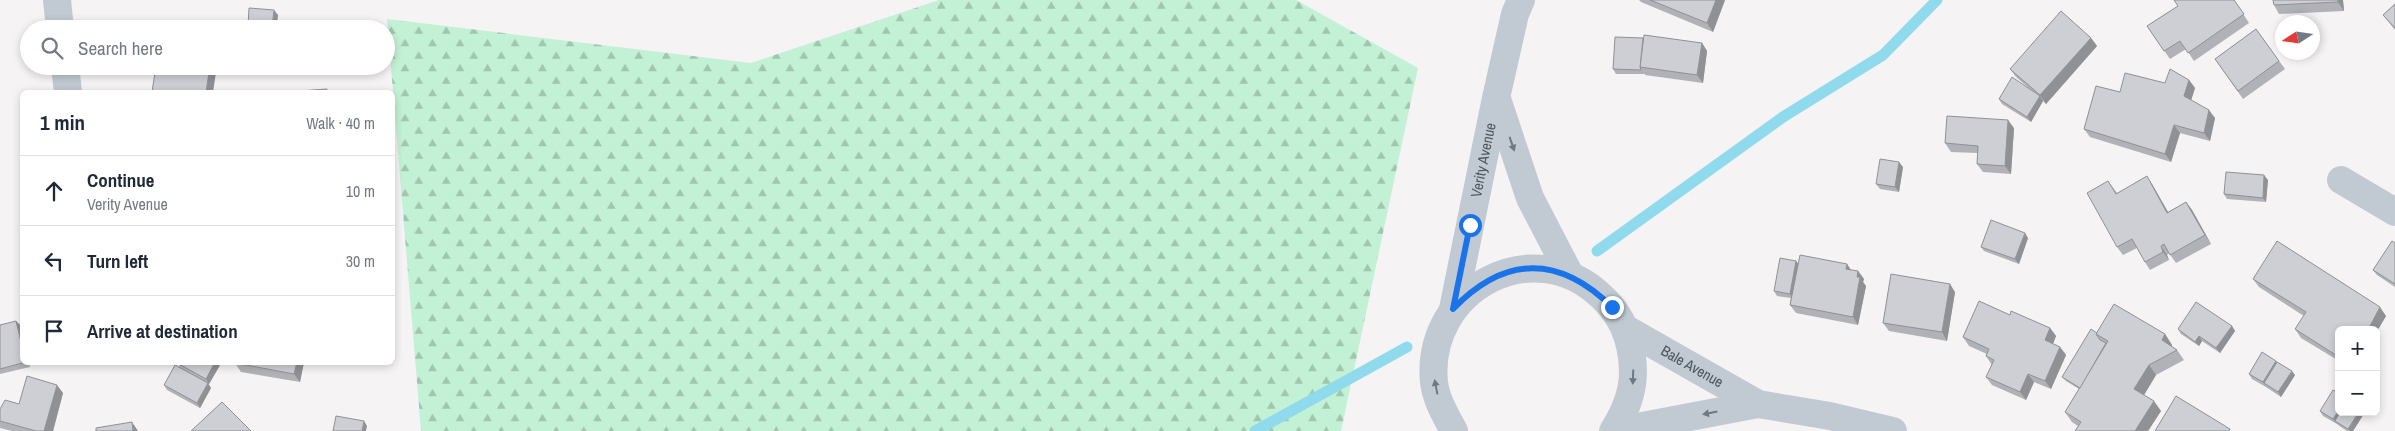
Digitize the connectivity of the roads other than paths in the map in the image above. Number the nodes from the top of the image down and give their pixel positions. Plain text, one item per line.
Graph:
1 (57, 0) edge
2 (1521, 0) edge
3 (59, 20) edge
4 (66, 75) edge
5 (68, 90) edge
6 (1496, 98) junction
7 (2341, 180) dead end
8 (2395, 212) edge
9 (1570, 275) junction
10 (1453, 309) junction
11 (1626, 329) junction
12 (1758, 404) junction
13 (1454, 431) edge
14 (1614, 431) edge
15 (1893, 431) edge

1 - 3 street
2 - 6 street, Verity Avenue
4 - 5 street
6 -> 9 street, Verity Avenue
6 - 10 street, Verity Avenue
7 - 8 street
9 - 10 street
9 - 11 street
13 -> 10 street
11 - 12 street, Bale Avenue
11 -> 14 street
12 -> 14 street, Bale Avenue
12 - 15 street, Bale Avenue

